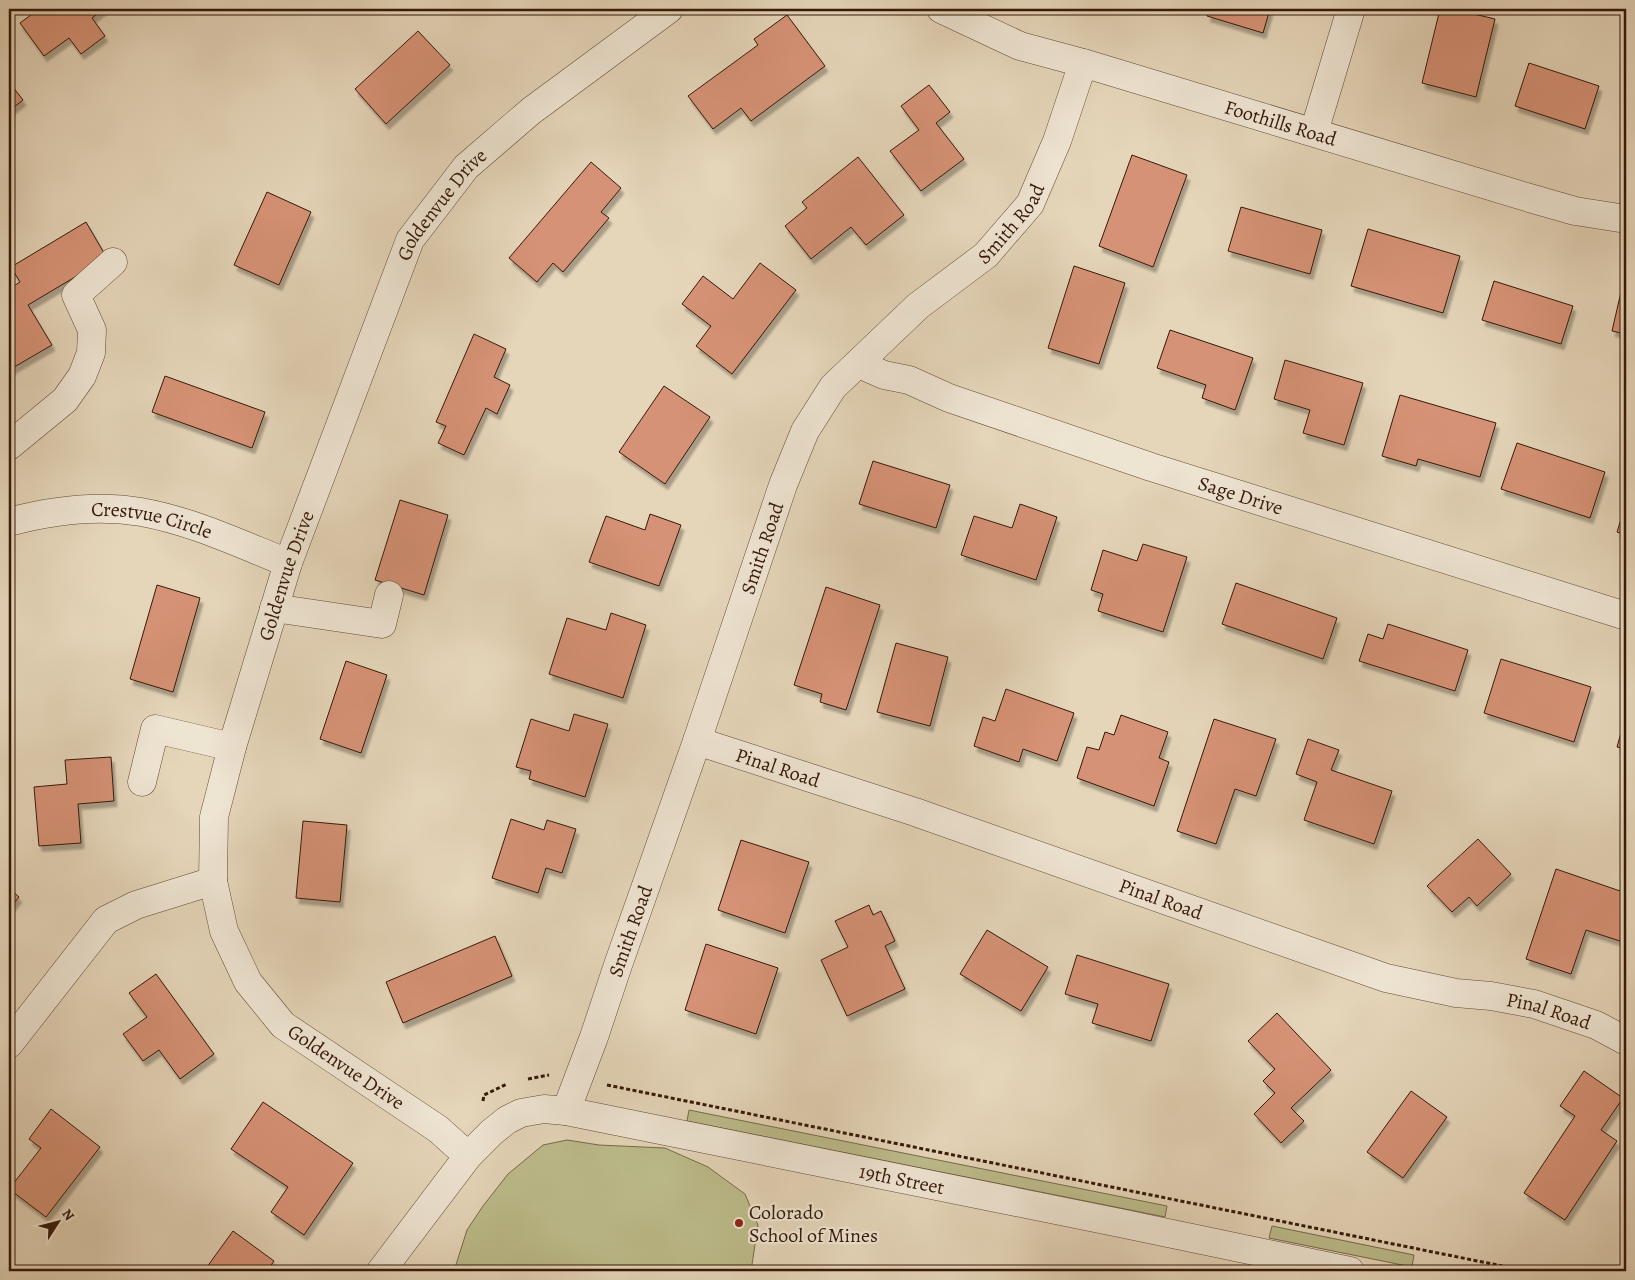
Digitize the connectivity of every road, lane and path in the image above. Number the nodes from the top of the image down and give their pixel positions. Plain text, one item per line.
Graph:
1 (669, 9) edge
2 (941, 9) edge
3 (1351, 9) edge
4 (1083, 63) junction
5 (1314, 132) junction
6 (1626, 219) edge
7 (113, 262) dead end
8 (859, 364) junction
9 (9, 446) edge
10 (9, 522) edge
11 (288, 563) junction
12 (389, 595) dead end
13 (274, 608) junction
14 (1626, 616) edge
15 (698, 741) junction
16 (232, 747) junction
17 (142, 782) dead end
18 (213, 881) junction
19 (1626, 1041) edge
20 (9, 1044) edge
21 (566, 1111) junction
22 (468, 1156) junction
23 (381, 1271) edge
24 (1350, 1271) edge

1 - 11 street, Goldenvue Drive
2 - 4 street, Foothills Road
3 - 5 street
4 - 5 street, Foothills Road
4 - 8 street, Smith Road
5 - 6 street, Foothills Road
7 - 9 street
8 - 14 street, Sage Drive
8 - 15 street, Smith Road
10 - 11 street, Crestvue Circle
11 - 13 street, Goldenvue Drive
12 - 13 street
13 - 16 street, Goldenvue Drive
15 - 19 street, Pinal Road
15 - 21 street, Smith Road
16 - 17 street
16 - 18 street, Goldenvue Drive
18 - 20 street
18 - 22 street, Goldenvue Drive
21 - 22 street, 19th Street
21 - 24 street, 19th Street
22 - 23 street, 19th Street

